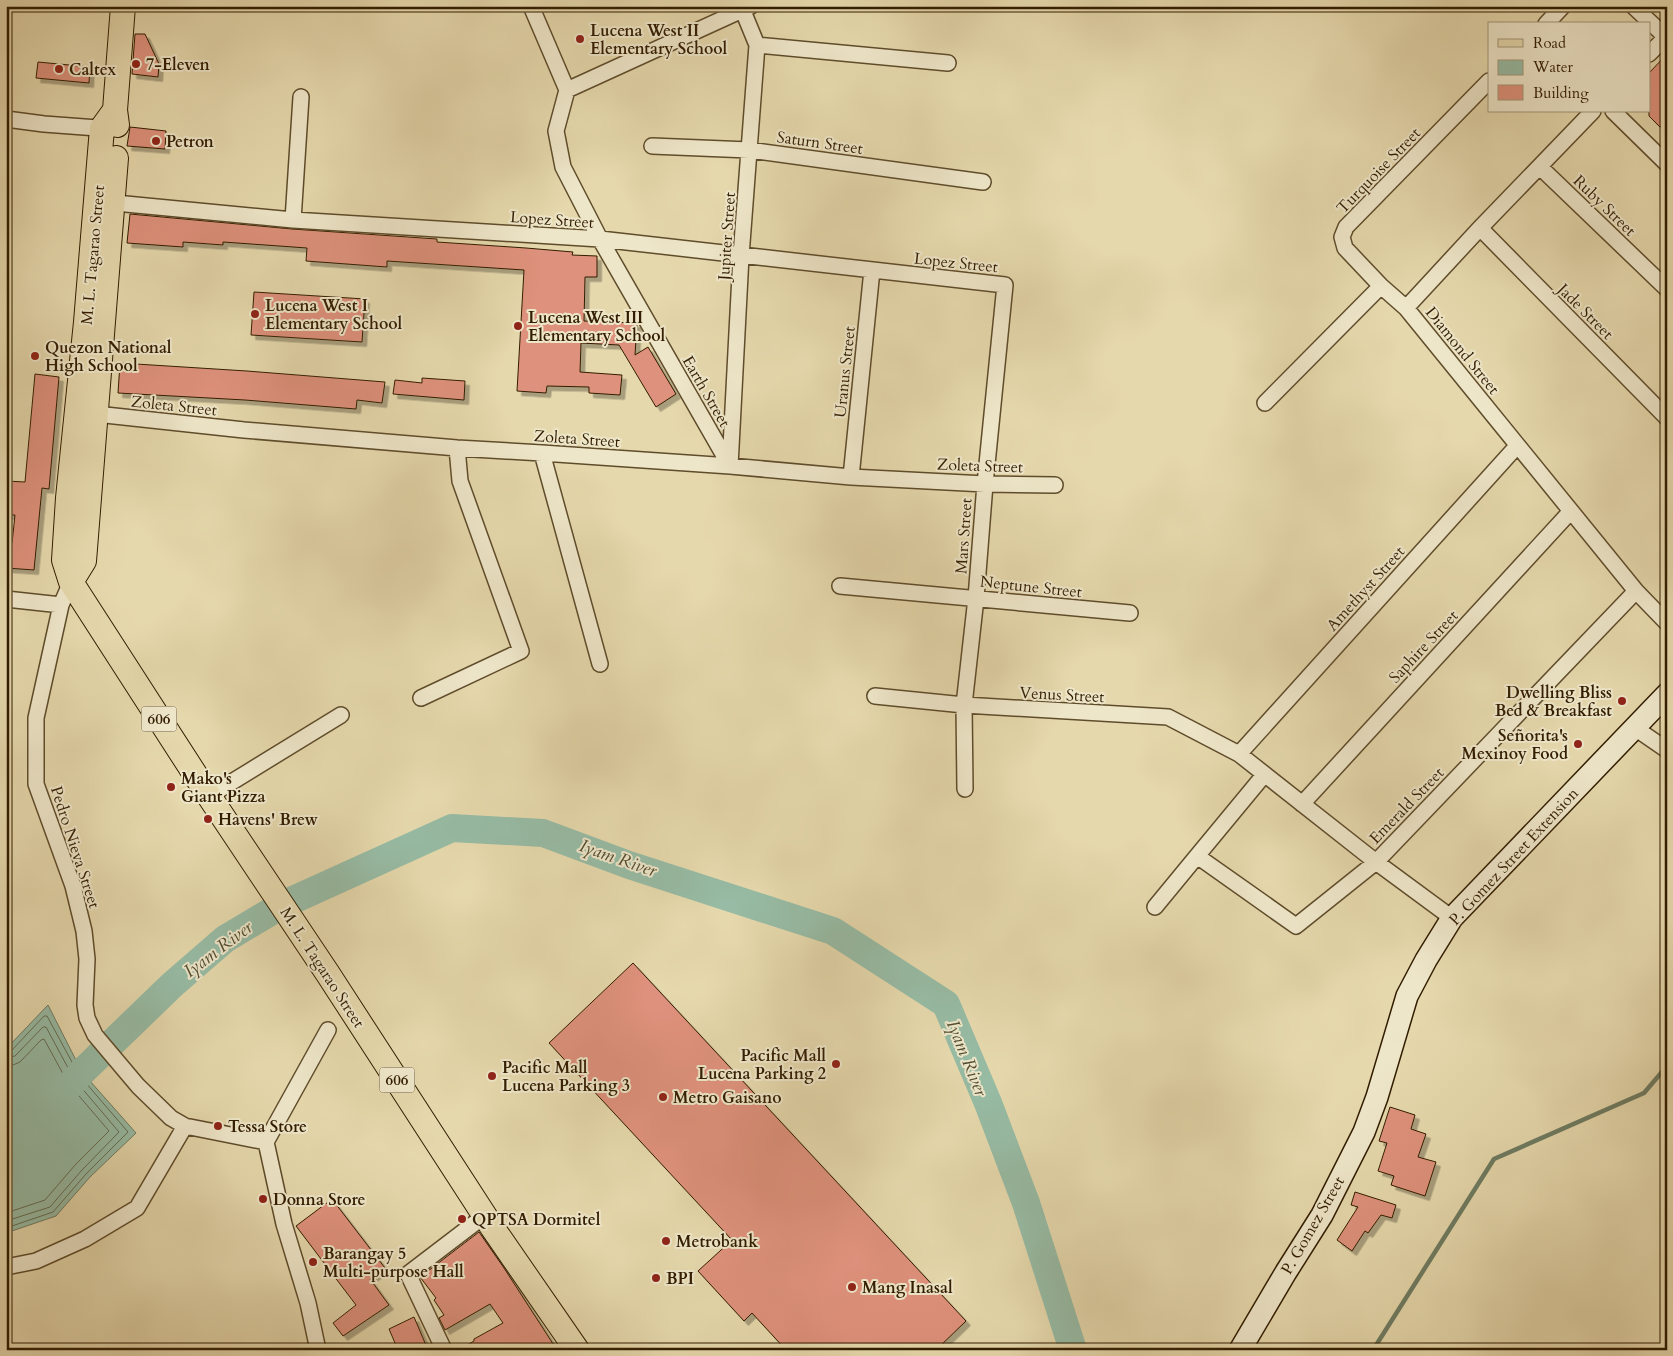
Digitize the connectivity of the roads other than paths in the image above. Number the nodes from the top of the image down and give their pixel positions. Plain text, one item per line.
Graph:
1 (123, 6) edge
2 (1563, 6) edge
3 (1633, 6) edge
4 (535, 8) edge
5 (747, 9) edge
6 (1548, 22) edge
7 (1666, 37) edge
8 (756, 45) junction
9 (1650, 53) edge
10 (948, 64) dead end
11 (1488, 82) edge
12 (567, 90) junction
13 (301, 97) dead end
14 (1592, 112) edge
15 (1613, 112) edge
16 (6, 119) edge
17 (112, 122) junction
18 (652, 146) dead end
19 (749, 150) junction
20 (1667, 164) edge
21 (1540, 166) junction
22 (983, 182) dead end
23 (104, 202) junction
24 (292, 220) junction
25 (1480, 228) junction
26 (600, 239) junction
27 (741, 256) junction
28 (872, 270) junction
29 (1005, 285) joint
30 (1381, 286) junction
31 (1667, 289) edge
32 (1406, 308) junction
33 (1265, 403) dead end
34 (96, 414) junction
35 (1667, 418) edge
36 (1517, 446) junction
37 (457, 448) junction
38 (542, 453) junction
39 (730, 466) junction
40 (851, 477) junction
41 (985, 484) junction
42 (1055, 485) dead end
43 (1571, 511) junction
44 (71, 582) junction
45 (840, 586) dead end
46 (1636, 591) junction
47 (976, 598) junction
48 (6, 599) edge
49 (61, 605) junction
50 (1130, 613) dead end
51 (1667, 623) edge
52 (600, 664) dead end
53 (1667, 694) edge
54 (875, 696) dead end
55 (421, 698) dead end
56 (964, 705) junction
57 (341, 715) dead end
58 (1634, 728) junction
59 (1667, 750) edge
60 (1239, 754) junction
61 (1264, 775) junction
62 (965, 789) dead end
63 (210, 796) junction
64 (1302, 804) junction
65 (1197, 856) junction
66 (1376, 862) junction
67 (1155, 907) dead end
68 (1452, 918) junction
69 (328, 1030) dead end
70 (1377, 1097) joint
71 (185, 1126) junction
72 (266, 1142) junction
73 (484, 1216) junction
74 (6, 1267) edge
75 (318, 1350) edge
76 (444, 1350) edge
77 (577, 1350) edge
78 (1240, 1350) edge

1 - 17 main road, M. L. Tagarao Street / 606
2 - 6 street
3 - 7 street
4 - 12 street
5 - 8 street, Jupiter Street
5 - 12 street
7 - 9 street
8 - 10 street
8 - 19 street, Jupiter Street
11 - 30 street, Turquoise Street
12 - 26 street, Earth Street
13 - 24 street
14 - 21 street, Diamond Street
15 - 20 street
16 - 17 street
17 - 23 main road, M. L. Tagarao Street / 606
18 - 19 street, Saturn Street
19 - 22 street, Saturn Street
19 - 27 street, Jupiter Street
21 - 25 street, Diamond Street
21 - 31 street, Ruby Street
23 - 24 street, Lopez Street
23 - 34 main road, M. L. Tagarao Street / 606
23 - 44 main road, M. L. Tagarao Street / 606
24 - 26 street, Lopez Street
25 - 32 street, Diamond Street
25 - 35 street, Jade Street
26 - 27 street, Lopez Street
26 - 39 street, Earth Street
27 - 28 street, Lopez Street
27 - 39 street, Jupiter Street
28 - 29 street, Lopez Street
28 - 40 street, Uranus Street
29 - 41 street, Mars Street
30 - 32 street, Turquoise Street
30 - 33 street
32 - 36 street, Diamond Street
34 - 37 street, Zoleta Street
34 - 44 main road, M. L. Tagarao Street / 606
36 - 43 street, Diamond Street
36 - 60 street, Amethyst Street
37 - 38 street, Zoleta Street
37 - 55 street
38 - 39 street, Zoleta Street
38 - 52 street
39 - 40 street, Zoleta Street
40 - 41 street, Zoleta Street
41 - 42 street, Zoleta Street
41 - 47 street, Mars Street
43 - 46 street, Diamond Street
43 - 64 street, Saphire Street
44 - 49 street, Pedro Nieva Street
44 - 63 main road, M. L. Tagarao Street / 606
45 - 47 street, Neptune Street
46 - 51 street, Diamond Street
46 - 66 street, Emerald Street
47 - 50 street, Neptune Street
47 - 56 street, Mars Street
48 - 49 street
49 - 71 street, Pedro Nieva Street
53 - 58 main road, P. Gomez Street Extension
54 - 56 street, Venus Street
56 - 60 street, Venus Street
56 - 62 street, Mars Street
57 - 63 street
58 - 59 street
58 - 68 main road, P. Gomez Street Extension
60 - 61 street, Venus Street
61 - 64 street, Venus Street
61 - 65 street
63 - 73 main road, M. L. Tagarao Street / 606
64 - 66 street, Venus Street
65 - 66 street, Emerald Street
65 - 67 street
66 - 68 street, Venus Street
68 - 70 main road, P. Gomez Street Extension
69 - 72 street
70 - 78 main road, P. Gomez Street
71 - 72 street, Pedro Nieva Street
71 - 74 street
72 - 75 street
73 - 76 street
73 - 77 main road, M. L. Tagarao Street / 606

